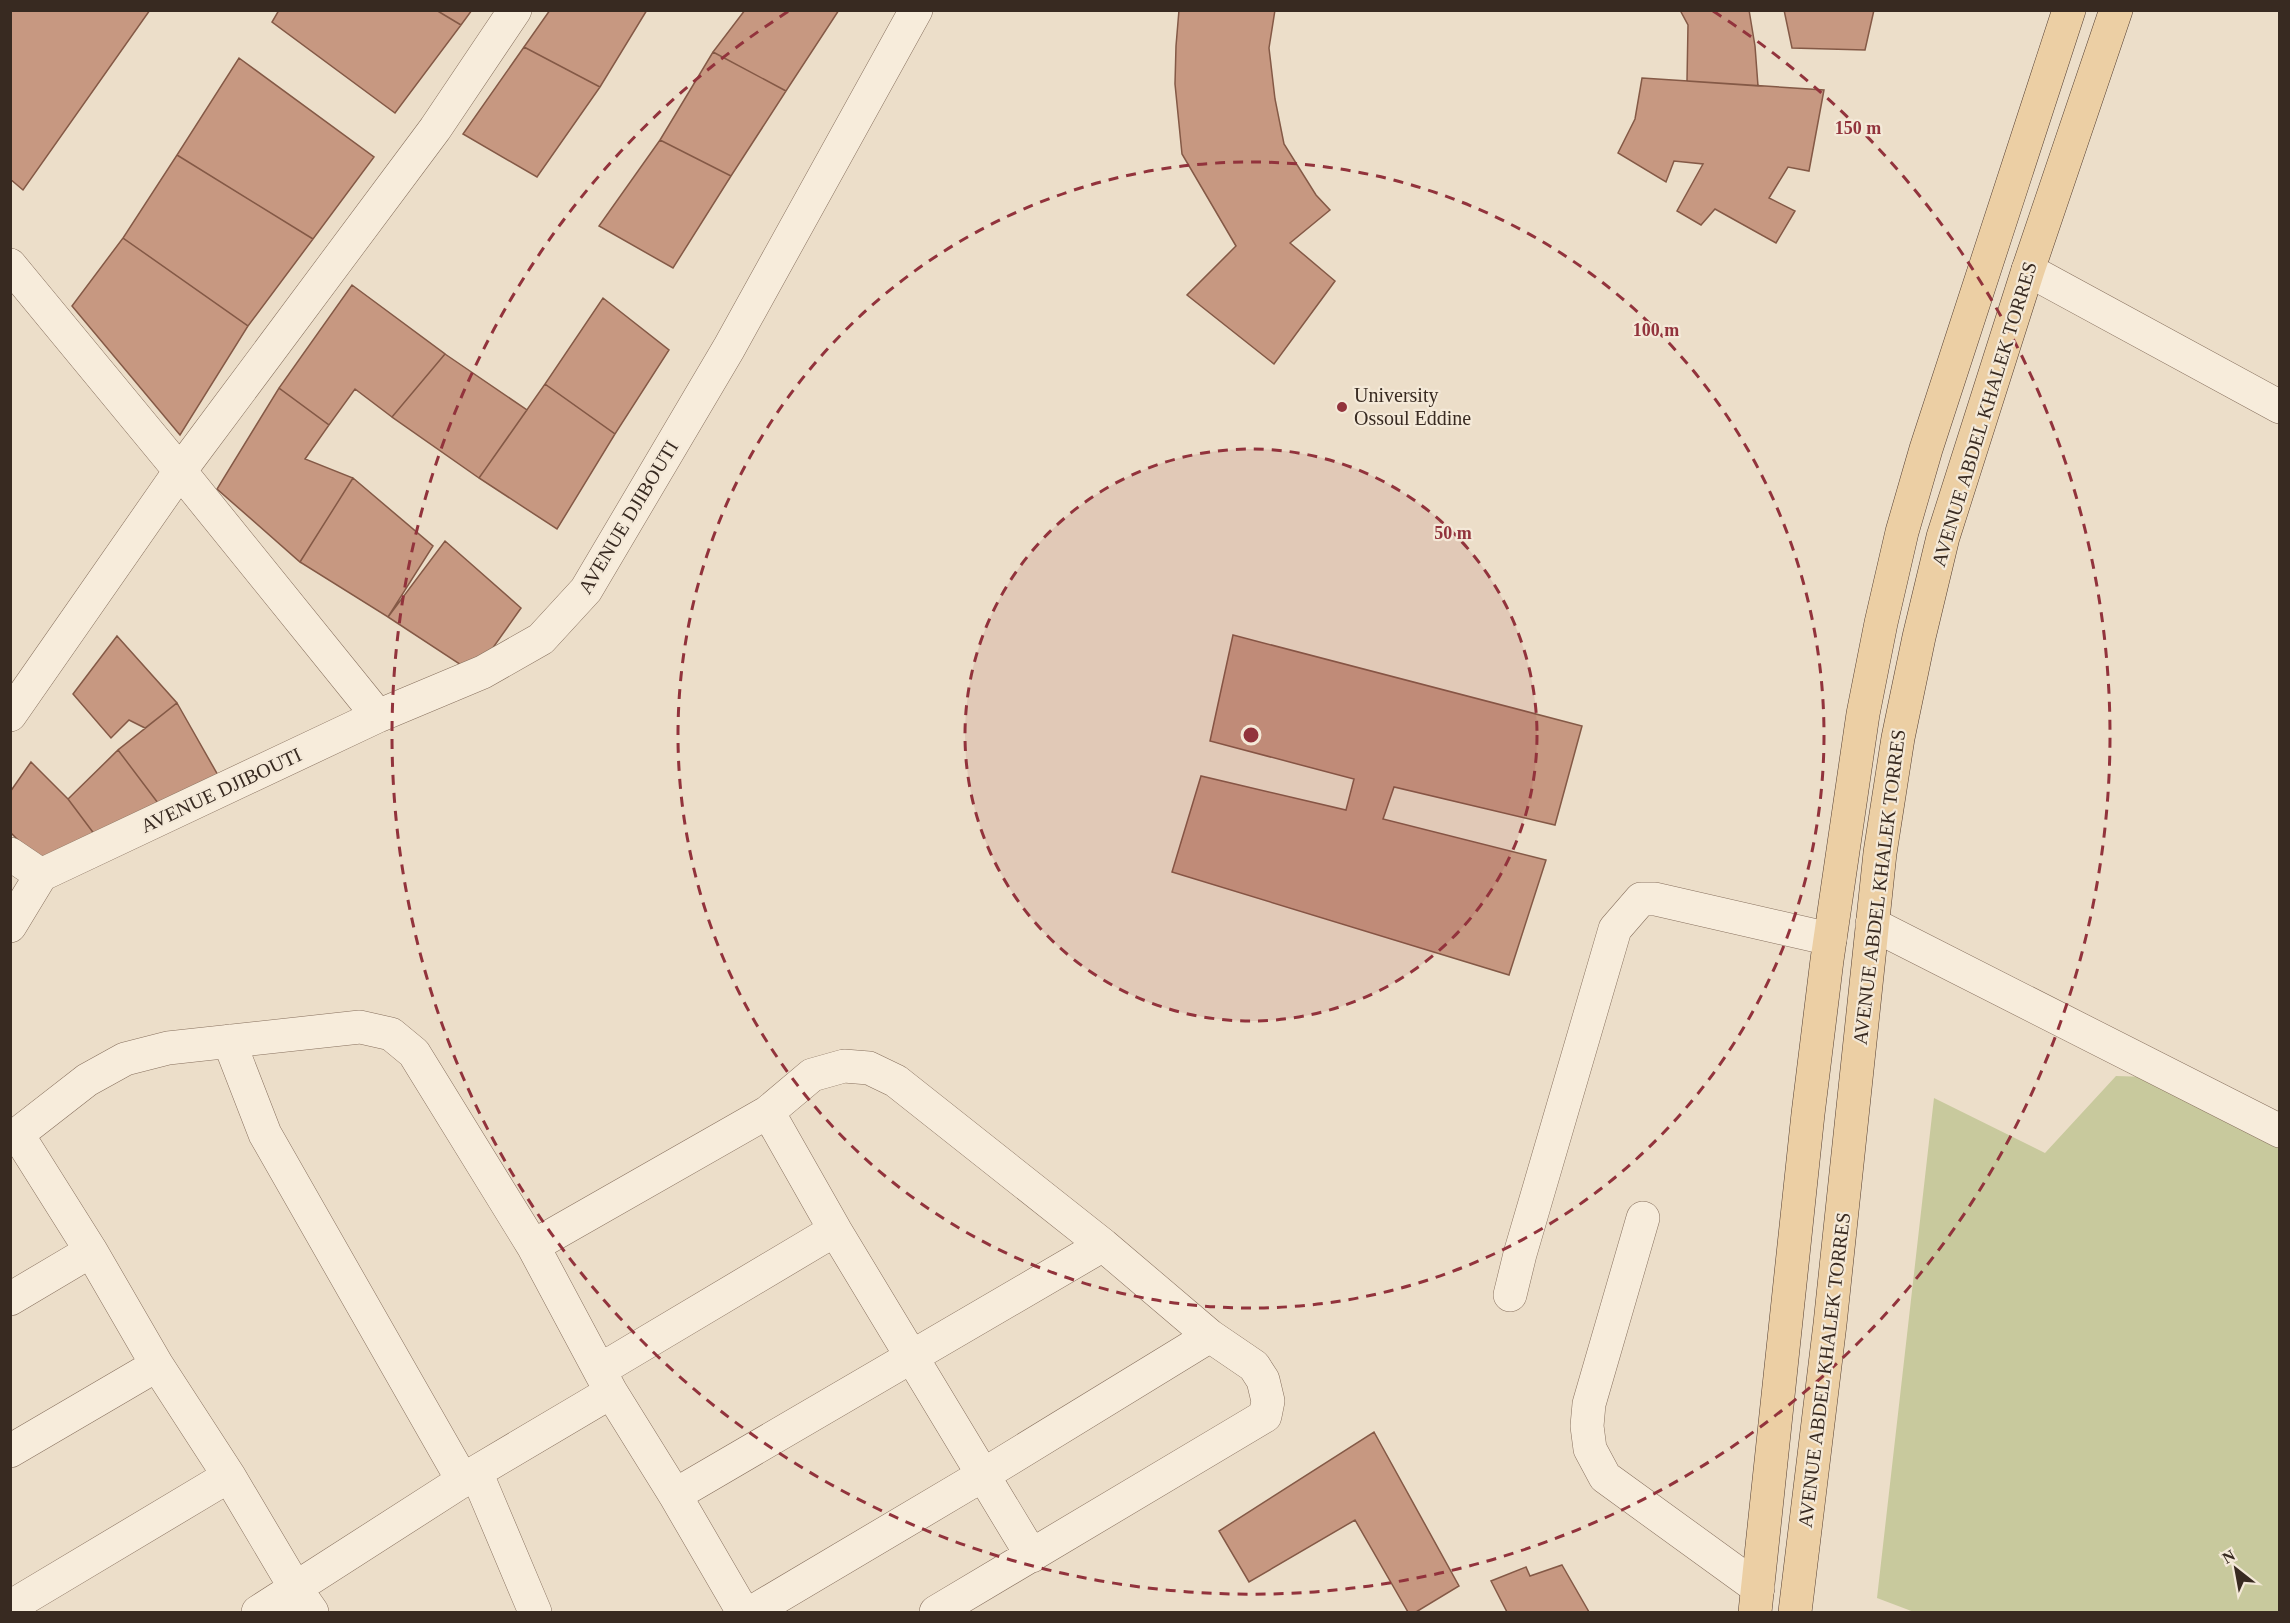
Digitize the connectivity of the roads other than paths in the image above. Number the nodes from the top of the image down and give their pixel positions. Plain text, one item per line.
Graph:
1 (515, 10) edge
2 (916, 10) edge
3 (2069, 10) edge
4 (2116, 10) edge
5 (10, 265) edge
6 (2028, 270) junction
7 (2280, 407) edge
8 (180, 471) junction
9 (10, 715) edge
10 (378, 716) junction
11 (10, 854) edge
12 (41, 875) junction
13 (1872, 924) junction
14 (10, 926) edge
15 (1830, 939) junction
16 (229, 1041) junction
17 (768, 1112) junction
18 (2280, 1131) edge
19 (14, 1137) edge
20 (1643, 1218) dead end
21 (835, 1230) junction
22 (1102, 1245) junction
23 (533, 1246) junction
24 (91, 1251) junction
25 (1510, 1295) dead end
26 (10, 1299) edge
27 (1210, 1336) junction
28 (912, 1356) junction
29 (157, 1365) junction
30 (606, 1381) junction
31 (10, 1451) edge
32 (983, 1475) junction
33 (229, 1476) junction
34 (470, 1476) junction
35 (675, 1496) junction
36 (1032, 1556) junction
37 (1757, 1600) edge
38 (304, 1601) edge
39 (10, 1607) edge
40 (258, 1612) edge
41 (535, 1612) edge
42 (743, 1612) edge
43 (752, 1612) edge
44 (936, 1612) edge
45 (1796, 1612) edge

1 - 8 street
2 - 10 street, AVENUE DJIBOUTI
3 - 15 main road, AVENUE ABDEL KHALEK TORRES
4 - 6 main road, AVENUE ABDEL KHALEK TORRES
5 - 8 street
6 - 7 street
6 - 13 main road, AVENUE ABDEL KHALEK TORRES
8 - 9 street
8 - 10 street
10 - 12 street, AVENUE DJIBOUTI
11 - 12 street
12 - 14 street
13 - 18 street
13 - 45 main road, AVENUE ABDEL KHALEK TORRES
15 - 25 street
15 - 37 main road, AVENUE ABDEL KHALEK TORRES
16 - 19 street
16 - 23 street
16 - 34 street
17 - 21 street
17 - 22 street
17 - 23 street
19 - 24 street
20 - 37 street
21 - 28 street
21 - 30 street
22 - 27 street
22 - 28 street
23 - 30 street
24 - 26 street
24 - 29 street
27 - 32 street
27 - 36 street
28 - 32 street
28 - 35 street
29 - 31 street
29 - 33 street
30 - 34 street
30 - 35 street
32 - 36 street
32 - 43 street
33 - 38 street
33 - 39 street
34 - 38 street
34 - 41 street
35 - 42 street
36 - 44 street
38 - 40 street

